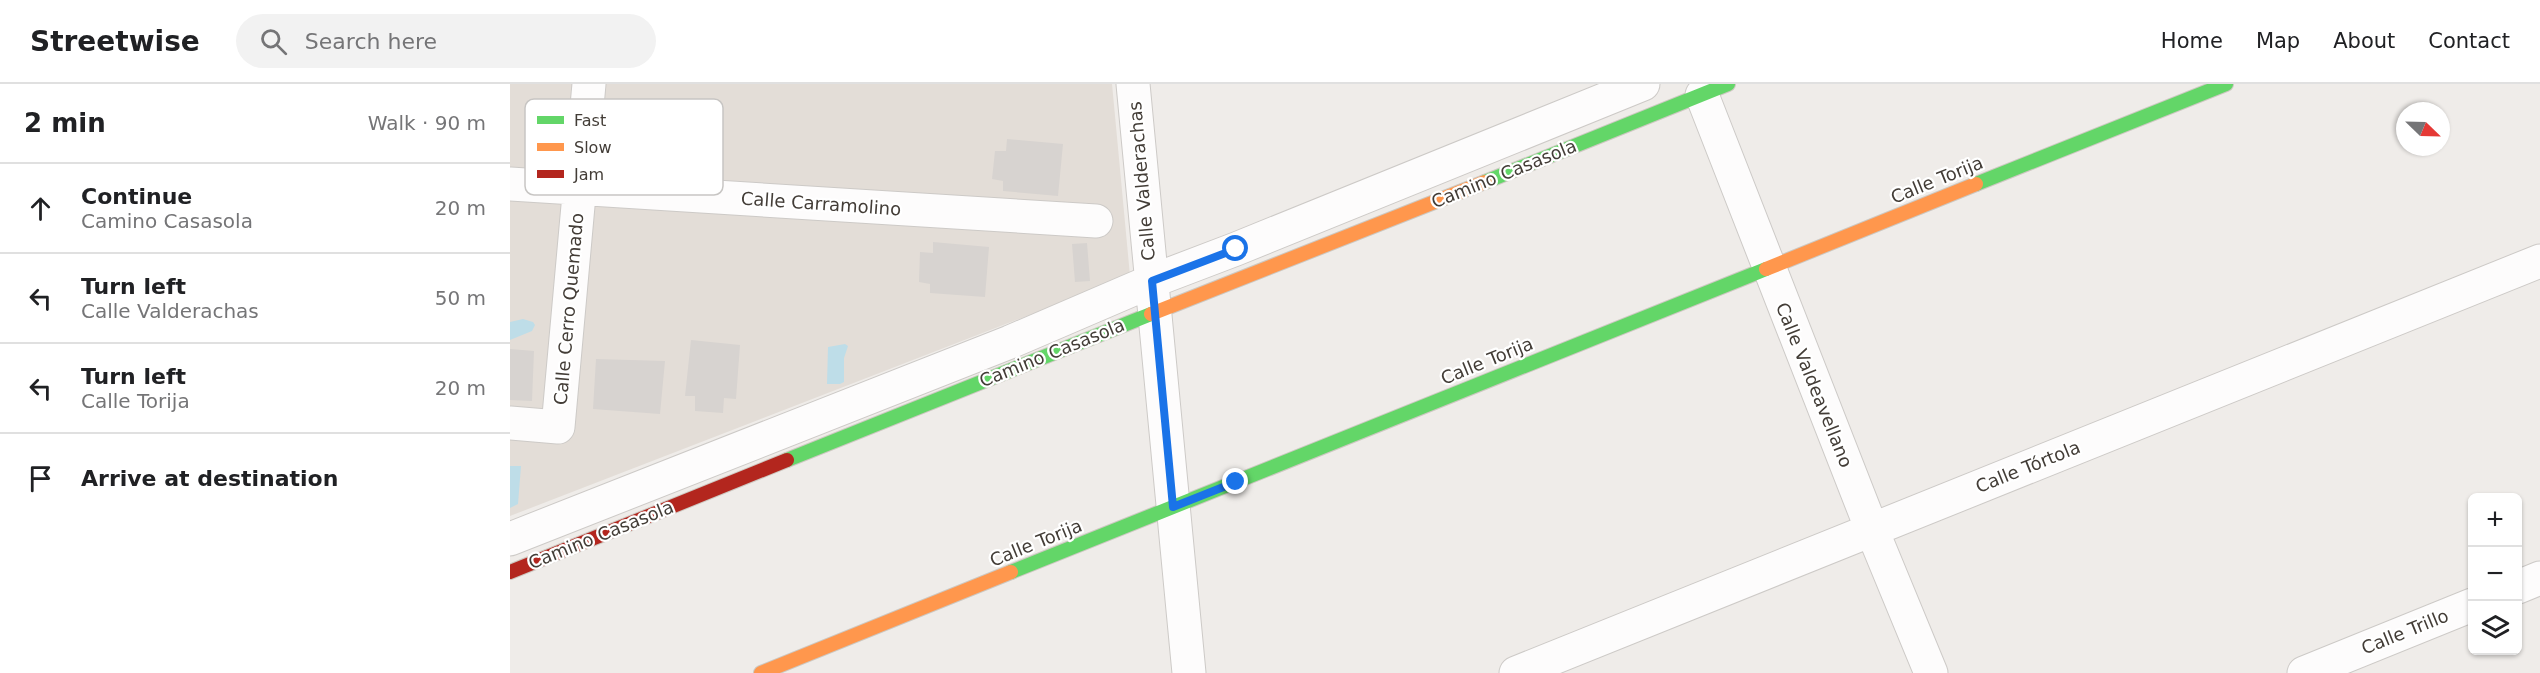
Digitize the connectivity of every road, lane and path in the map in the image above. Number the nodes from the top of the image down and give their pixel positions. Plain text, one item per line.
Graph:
1 (589, 84) edge
2 (1133, 84) edge
3 (1643, 84) edge
4 (2226, 84) edge
5 (1715, 89) edge
6 (588, 99) edge
7 (510, 184) edge
8 (525, 185) edge
9 (579, 195) edge
10 (677, 195) edge
11 (1096, 221) dead end
12 (2540, 261) edge
13 (1768, 267) junction
14 (1153, 296) junction
15 (510, 423) edge
16 (1173, 507) junction
17 (1872, 530) junction
18 (510, 538) edge
19 (510, 572) edge
20 (2540, 578) edge
21 (2522, 585) edge
22 (2468, 607) edge
23 (761, 673) edge
24 (1189, 673) edge
25 (1516, 673) edge
26 (1931, 673) edge
27 (2304, 673) edge

1 - 6 street, Calle Cerro Quemado
2 - 14 street, Calle Valderachas
3 - 14 street, Camino Casasola
4 - 13 street, Calle Torija
5 - 13 street, Calle Valdeavellano
5 - 14 street, Camino Casasola
7 - 8 street, Calle Carramolino
9 - 15 street, Calle Cerro Quemado
10 - 11 street, Calle Carramolino
12 - 17 street, Calle Tórtola
13 - 16 street, Calle Torija
13 - 17 street, Calle Valdeavellano
14 - 16 street, Calle Valderachas
14 - 18 street, Camino Casasola
14 - 19 street, Camino Casasola
16 - 23 street, Calle Torija
16 - 24 street, Calle Valderachas
17 - 25 street, Calle Tórtola
17 - 26 street, Calle Valdeavellano
20 - 21 street
22 - 27 street, Calle Trillo

